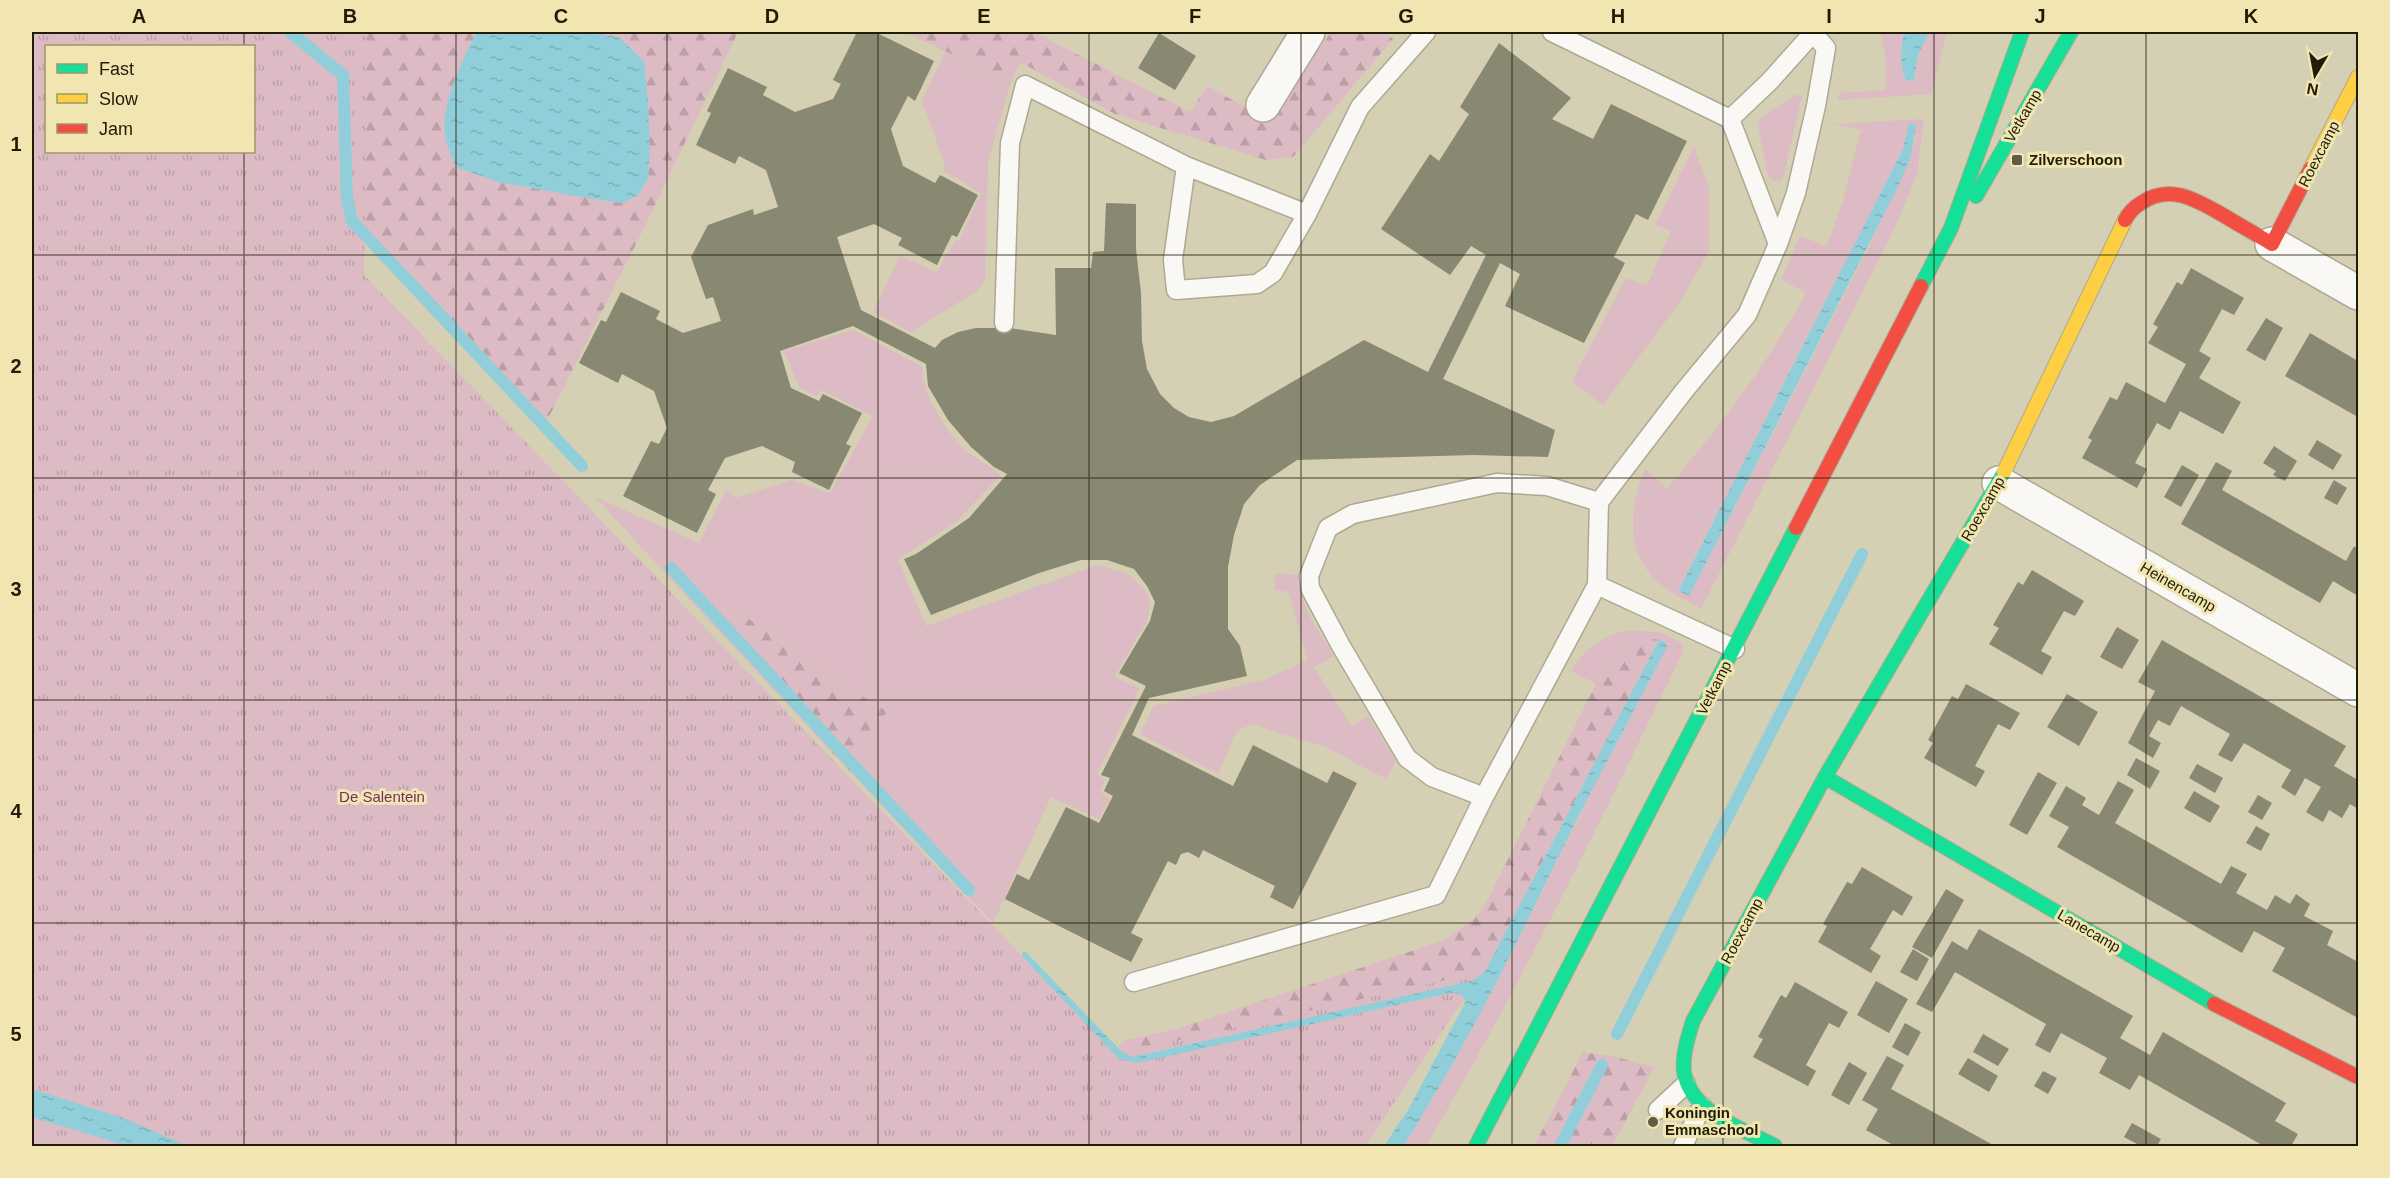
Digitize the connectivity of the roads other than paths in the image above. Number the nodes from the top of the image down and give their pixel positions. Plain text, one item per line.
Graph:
1 (1308, 32) edge
2 (1426, 32) edge
3 (1552, 32) edge
4 (2022, 32) edge
5 (2071, 32) edge
6 (2358, 77) edge
7 (1263, 105) dead end
8 (1730, 119) junction
9 (1186, 166) junction
10 (1307, 214) junction
11 (1951, 228) junction
12 (1778, 244) junction
13 (2272, 244) junction
14 (2358, 293) edge
15 (1004, 323) dead end
16 (1999, 483) junction
17 (1599, 502) junction
18 (1597, 585) junction
19 (1735, 649) junction
20 (2358, 690) edge
21 (1825, 777) junction
22 (1484, 797) junction
23 (1134, 982) dead end
24 (2358, 1077) edge
25 (1686, 1084) junction
26 (1702, 1106) junction
27 (1658, 1110) dead end
28 (1476, 1146) edge
29 (1683, 1146) edge
30 (1775, 1146) edge

1 - 7 street
2 - 10 lane
3 - 8 lane
4 - 11 street, Vetkamp
5 - 11 street, Vetkamp
6 - 13 street, Roexcamp
8 - 12 lane
8 - 12 lane
9 - 10 lane
9 - 10 lane
9 - 15 lane
11 - 19 street, Vetkamp
12 - 17 lane
13 - 14 street
13 - 16 street, Roexcamp
16 - 20 street, Heinencamp
16 - 21 street, Roexcamp
17 - 18 lane
17 - 22 lane
18 - 19 lane
18 - 22 lane
19 - 28 street, Vetkamp
21 - 24 street, Lanecamp
21 - 25 street, Roexcamp
22 - 23 lane
25 - 26 street
25 - 27 lane
26 - 29 lane
26 - 30 street

